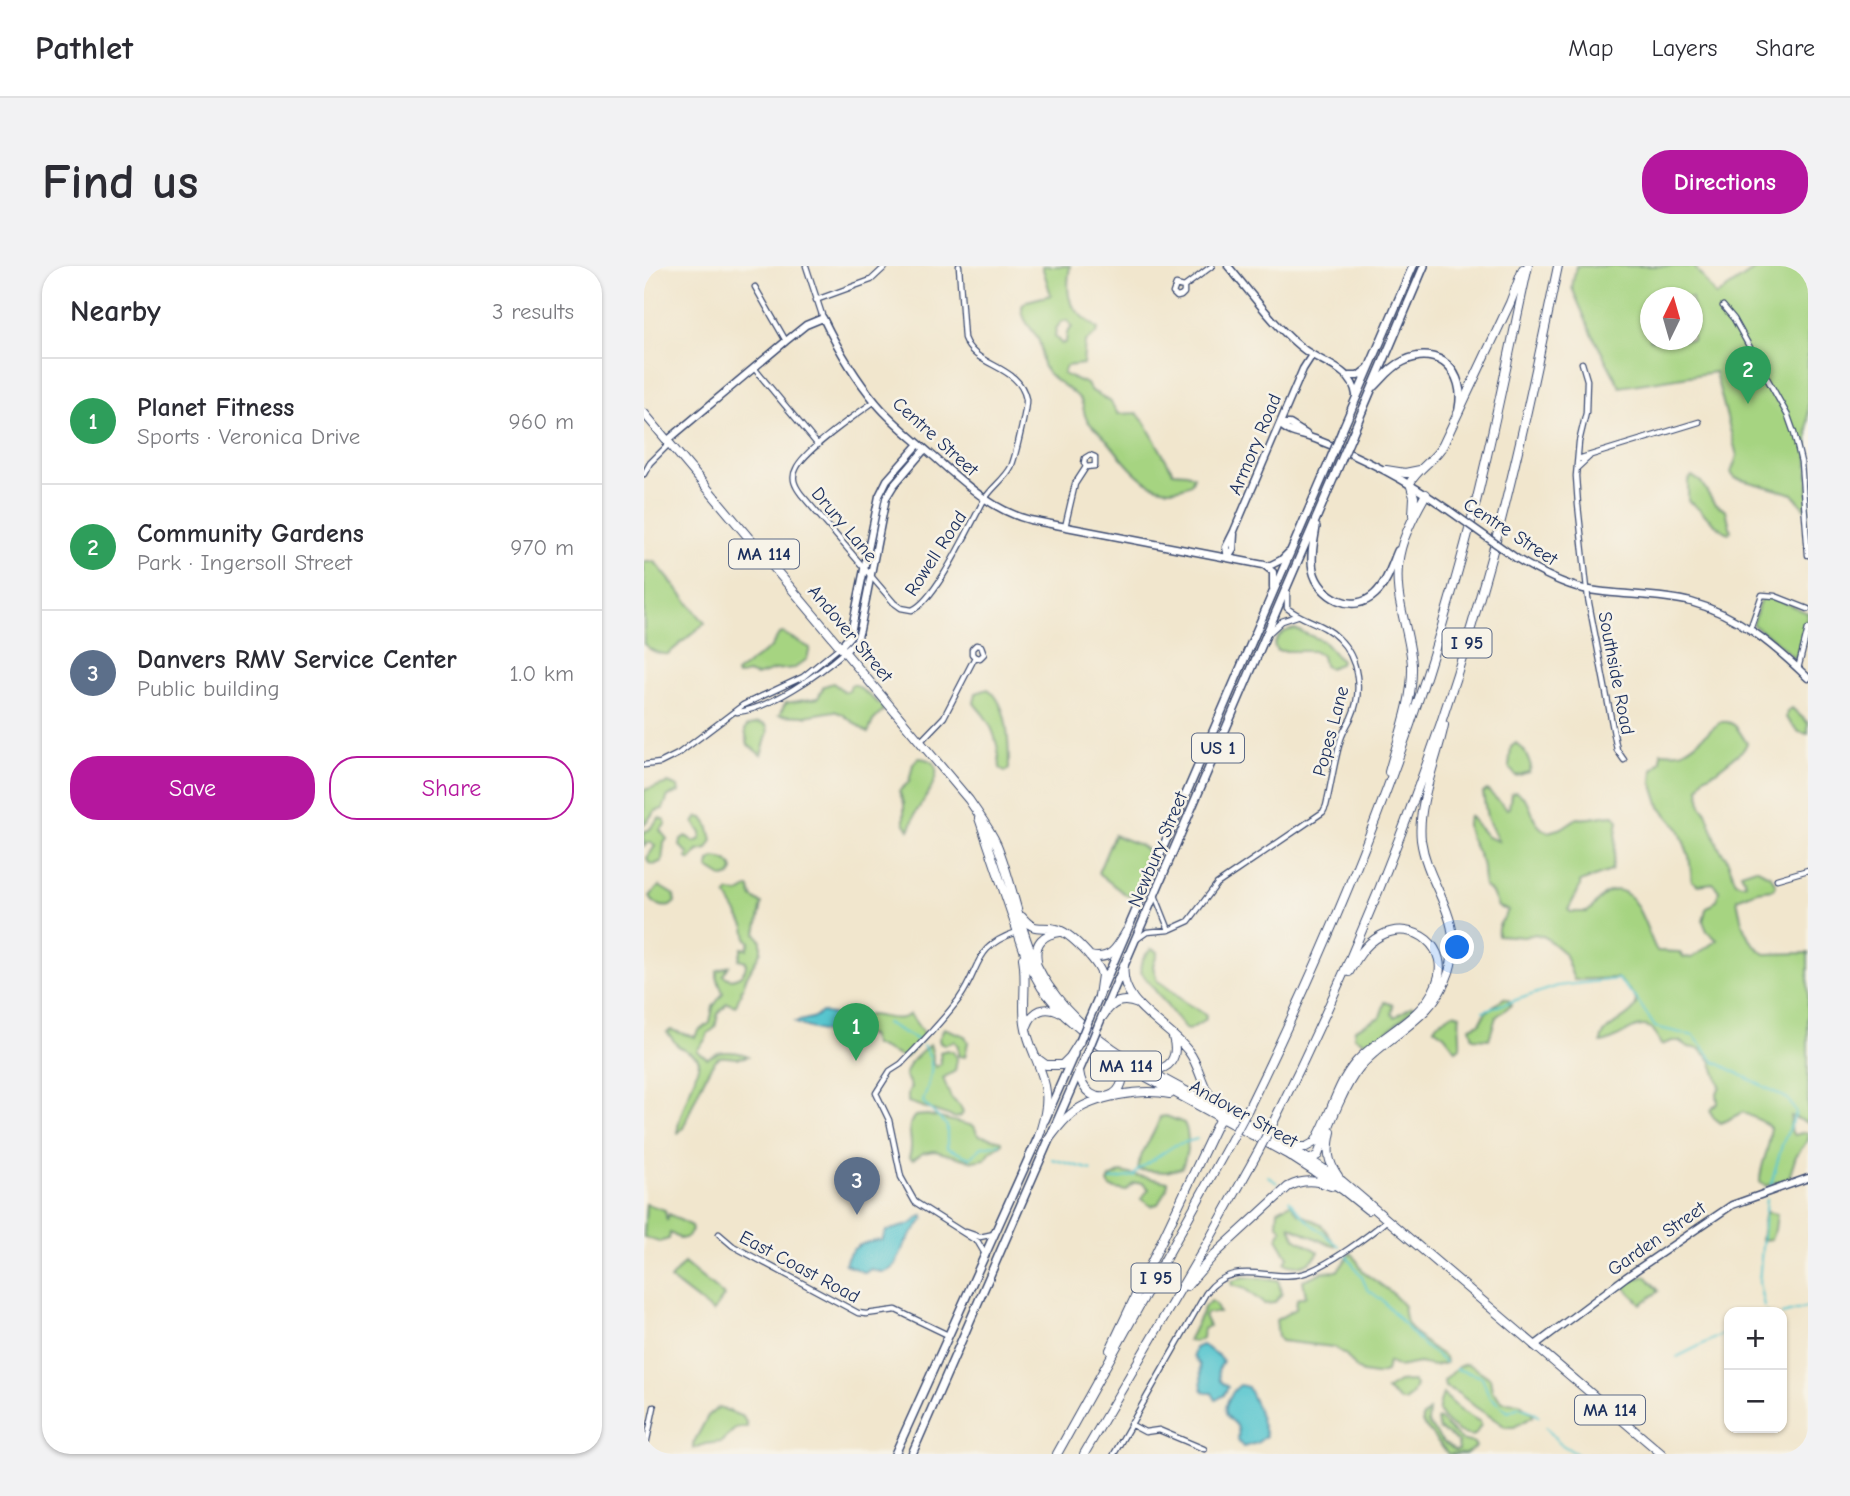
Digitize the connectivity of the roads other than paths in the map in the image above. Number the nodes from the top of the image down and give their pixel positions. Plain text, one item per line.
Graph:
1 (806, 266) edge
2 (886, 266) edge
3 (959, 266) edge
4 (1212, 266) edge
5 (1228, 266) edge
6 (1412, 266) edge
7 (1424, 266) edge
8 (1526, 266) edge
9 (1558, 266) edge
10 (755, 287) dead end
11 (1184, 287) dead end
12 (816, 300) junction
13 (1723, 306) dead end
14 (823, 318) junction
15 (786, 341) junction
16 (1309, 353) junction
17 (1325, 363) junction
18 (1582, 363) dead end
19 (1305, 367) junction
20 (754, 368) junction
21 (1369, 368) junction
22 (1349, 376) junction
23 (1370, 392) junction
24 (1356, 397) junction
25 (874, 401) junction
26 (1288, 403) junction
27 (1458, 412) junction
28 (644, 413) edge
29 (1699, 422) dead end
30 (1280, 424) junction
31 (1295, 430) junction
32 (669, 441) junction
33 (818, 445) junction
34 (922, 446) junction
35 (1270, 446) junction
36 (1590, 456) junction
37 (1578, 459) junction
38 (1086, 467) dead end
39 (1577, 468) junction
40 (1386, 470) junction
41 (1420, 470) junction
42 (644, 474) edge
43 (1410, 484) junction
44 (1426, 494) junction
45 (985, 498) junction
46 (1318, 515) junction
47 (1413, 518) junction
48 (1065, 527) junction
49 (1230, 543) junction
50 (1400, 547) junction
51 (1292, 548) junction
52 (1205, 554) junction
53 (1808, 555) edge
54 (1228, 558) junction
55 (1252, 563) junction
56 (1262, 565) junction
57 (864, 569) junction
58 (871, 577) junction
59 (1287, 586) junction
60 (1587, 589) junction
61 (1270, 598) junction
62 (1808, 609) edge
63 (1297, 616) junction
64 (1750, 629) junction
65 (1808, 629) edge
66 (1266, 636) junction
67 (843, 649) junction
68 (975, 657) dead end
69 (1798, 668) junction
70 (1808, 678) edge
71 (1450, 694) junction
72 (921, 741) junction
73 (1624, 760) dead end
74 (644, 765) edge
75 (977, 812) junction
76 (1376, 822) junction
77 (1808, 870) edge
78 (1777, 879) dead end
79 (1155, 895) junction
80 (1016, 906) junction
81 (1169, 930) junction
82 (1017, 932) junction
83 (1126, 932) junction
84 (1065, 933) junction
85 (1021, 944) junction
86 (1132, 945) junction
87 (1089, 956) junction
88 (1124, 965) junction
89 (1039, 970) junction
90 (1099, 996) junction
91 (1139, 1004) junction
92 (1330, 1005) junction
93 (1065, 1016) junction
94 (1103, 1016) junction
95 (1026, 1029) junction
96 (1173, 1037) junction
97 (1080, 1041) junction
98 (1108, 1054) junction
99 (1033, 1055) junction
100 (1144, 1068) junction
101 (1079, 1071) junction
102 (1190, 1101) junction
103 (1224, 1115) junction
104 (1335, 1115) junction
105 (1039, 1136) junction
106 (1049, 1139) junction
107 (1286, 1145) junction
108 (1294, 1159) junction
109 (1311, 1160) junction
110 (1808, 1178) edge
111 (1342, 1186) junction
112 (1385, 1221) junction
113 (959, 1230) junction
114 (995, 1233) junction
115 (719, 1234) dead end
116 (985, 1255) junction
117 (1170, 1308) junction
118 (948, 1335) junction
119 (1534, 1346) junction
120 (654, 1407) dead end
121 (1078, 1415) junction
122 (1130, 1424) junction
123 (1205, 1449) dead end
124 (1116, 1453) edge
125 (644, 1454) edge
126 (895, 1454) edge
127 (912, 1454) edge
128 (1057, 1454) edge
129 (1084, 1454) edge
130 (1662, 1454) edge

1 - 12 street
2 - 12 street
3 - 45 street
4 - 11 street
5 - 16 main road
6 - 21 main road, Newbury Street / US 1
7 - 23 main road, Newbury Street / US 1
8 - 27 highway
8 - 76 highway, I 95
9 - 71 highway, I 95
10 - 15 street
12 - 14 street
13 - 53 street
14 - 15 main road
14 - 25 main road, Centre Street
15 - 20 main road
16 - 17 main road
16 - 19 main road, Armory Road
17 - 19 main road
17 - 22 main road
18 - 37 street, Southside Road
19 - 26 main road, Armory Road
20 - 32 main road
20 - 33 street
21 - 22 main road
21 - 24 main road, Newbury Street / US 1
22 - 24 main road
23 - 27 main road
23 - 46 main road, Newbury Street / US 1, bridge
24 - 51 main road, Newbury Street / US 1, bridge
25 - 33 street, Drury Lane
25 - 34 main road, Centre Street
26 - 30 main road, Armory Road
26 - 31 main road
27 - 41 highway
28 - 32 highway, Andover Street / MA 114
29 - 36 street
30 - 31 main road, Centre Street
30 - 35 main road, Armory Road
31 - 35 main road
31 - 40 main road, Centre Street
32 - 42 street
32 - 67 highway, Andover Street / MA 114
33 - 57 street, Drury Lane
34 - 45 main road, Centre Street
34 - 57 main road
34 - 58 main road
35 - 49 main road, Armory Road
36 - 37 street
36 - 39 street
37 - 39 street, Southside Road
38 - 48 street
39 - 60 street, Southside Road
40 - 41 highway
40 - 43 main road, Centre Street
41 - 43 highway
43 - 44 main road, Centre Street
43 - 47 highway
44 - 47 highway
44 - 60 main road, Centre Street, bridge
45 - 48 main road, Centre Street
45 - 58 street, Rowell Road
46 - 50 main road
46 - 59 main road, Newbury Street / US 1
47 - 50 highway
48 - 52 main road, Centre Street
49 - 52 main road
49 - 54 main road, Armory Road
49 - 55 main road
50 - 76 highway
51 - 56 main road
51 - 61 main road, Newbury Street / US 1
52 - 54 main road, Centre Street
54 - 55 main road, Centre Street
55 - 56 main road, Centre Street
56 - 61 main road
57 - 58 street, Drury Lane
57 - 67 main road
58 - 67 main road
59 - 63 street
59 - 66 main road, Newbury Street / US 1
60 - 64 main road, Centre Street
60 - 73 street, Southside Road
61 - 83 main road, Newbury Street / US 1
62 - 64 street
63 - 66 street
63 - 81 street, Popes Lane
64 - 69 main road, Centre Street
65 - 69 street
66 - 79 main road, Newbury Street / US 1
67 - 72 highway, Andover Street / MA 114
67 - 74 street
68 - 72 street
69 - 70 main road, Centre Street
71 - 92 highway, I 95
71 - 104 highway
72 - 75 highway, Andover Street / MA 114
75 - 80 highway, Andover Street / MA 114
75 - 82 highway, Andover Street / MA 114
76 - 121 highway, I 95, bridge
77 - 78 street
79 - 81 street
79 - 86 main road, Newbury Street / US 1
80 - 84 highway
80 - 89 highway, Andover Street / MA 114
81 - 86 street, Popes Lane
82 - 85 highway, Andover Street / MA 114
82 - 113 street
83 - 87 highway
83 - 90 main road, Newbury Street / US 1
84 - 87 highway
84 - 89 highway
85 - 93 highway, Andover Street / MA 114
85 - 95 highway
86 - 88 main road, Newbury Street / US 1
87 - 90 highway
88 - 91 highway
88 - 94 main road, Newbury Street / US 1
89 - 100 highway, Andover Street / MA 114
90 - 97 main road, Newbury Street / US 1, bridge
91 - 94 highway
91 - 96 highway
92 - 107 highway
92 - 117 highway, I 95, bridge
93 - 95 highway
93 - 98 highway, Andover Street / MA 114
94 - 101 main road, Newbury Street / US 1, bridge
95 - 99 highway
96 - 100 highway
96 - 103 highway
97 - 99 highway
97 - 105 main road, Newbury Street / US 1
98 - 101 highway
98 - 102 highway, Andover Street / MA 114
99 - 105 highway
100 - 103 highway, Andover Street / MA 114
101 - 106 main road, Newbury Street / US 1
102 - 103 highway, Andover Street / MA 114
102 - 106 highway
103 - 107 highway, Andover Street / MA 114
103 - 108 highway, Andover Street / MA 114
103 - 121 highway
104 - 109 highway
104 - 111 highway
105 - 114 main road, Newbury Street / US 1
106 - 127 main road, Newbury Street / US 1
107 - 109 highway, Andover Street / MA 114
108 - 109 highway
108 - 111 highway, Andover Street / MA 114
109 - 111 highway, Andover Street / MA 114
110 - 119 main road, Garden Street
111 - 112 highway, Andover Street / MA 114
111 - 117 highway
112 - 119 highway, Andover Street / MA 114
112 - 122 street
113 - 114 street
113 - 116 street
114 - 116 main road, Newbury Street / US 1
115 - 118 street, East Coast Road
116 - 118 main road, Newbury Street / US 1
117 - 129 highway, I 95
118 - 126 main road, Newbury Street / US 1
119 - 130 highway, Andover Street / MA 114
120 - 125 street
121 - 128 highway, I 95
122 - 123 street
122 - 124 street

